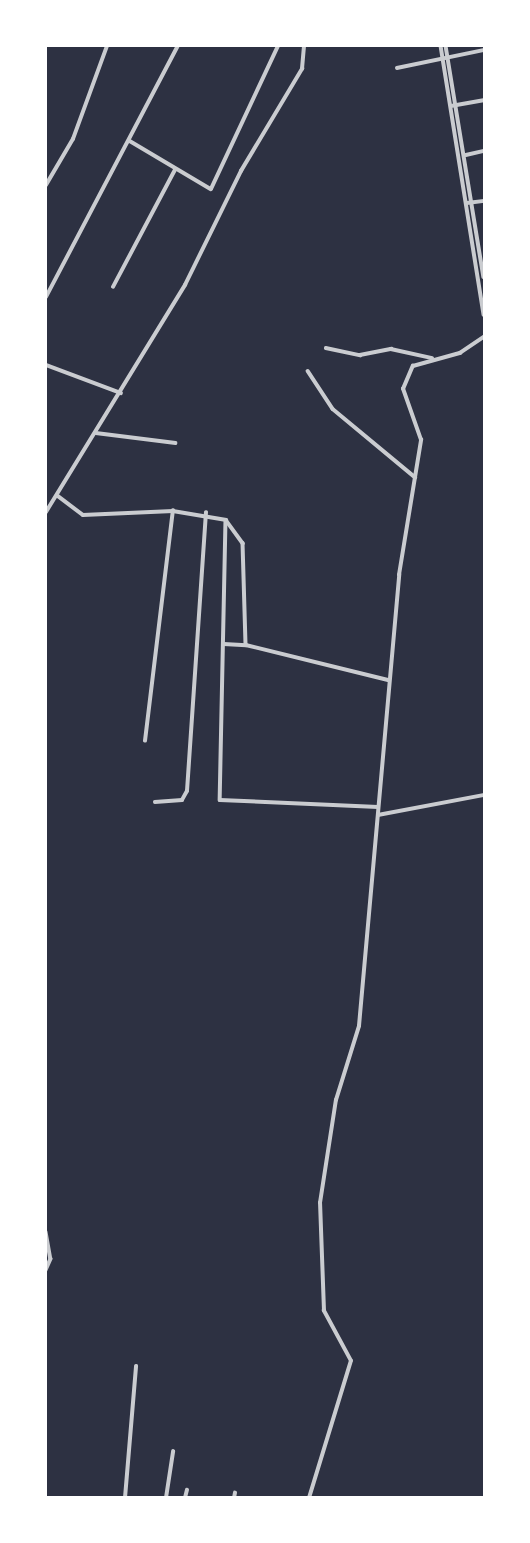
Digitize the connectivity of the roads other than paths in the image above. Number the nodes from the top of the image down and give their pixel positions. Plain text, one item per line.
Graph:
1 (107, 46) edge
2 (178, 46) edge
3 (278, 46) edge
4 (304, 46) edge
5 (444, 46) edge
6 (485, 50) edge
7 (446, 57) junction
8 (397, 68) dead end
9 (485, 100) edge
10 (458, 105) junction
11 (451, 106) junction
12 (130, 141) junction
13 (485, 151) edge
14 (465, 155) junction
15 (459, 156) junction
16 (175, 170) junction
17 (46, 185) edge
18 (485, 201) edge
19 (467, 203) junction
20 (473, 203) junction
21 (485, 240) edge
22 (479, 241) junction
23 (473, 242) junction
24 (485, 276) edge
25 (483, 284) edge
26 (113, 287) dead end
27 (46, 297) edge
28 (485, 315) edge
29 (485, 337) edge
30 (326, 348) dead end
31 (436, 359) junction
32 (46, 366) edge
33 (308, 371) dead end
34 (121, 393) junction
35 (96, 433) junction
36 (175, 443) dead end
37 (415, 477) junction
38 (58, 496) junction
39 (173, 511) junction
40 (46, 512) edge
41 (206, 513) junction
42 (226, 520) junction
43 (223, 644) junction
44 (246, 645) junction
45 (388, 680) junction
46 (145, 741) dead end
47 (485, 795) edge
48 (155, 802) dead end
49 (379, 807) junction
50 (378, 815) junction
51 (46, 1232) edge
52 (46, 1270) edge
53 (136, 1366) dead end
54 (173, 1452) dead end
55 (187, 1490) dead end
56 (125, 1497) edge
57 (166, 1497) edge
58 (186, 1497) edge
59 (309, 1497) edge

1 - 17 street
2 - 12 street
3 - 16 street
4 - 34 street
5 - 7 street
6 - 7 street
7 - 8 street
7 - 10 street
7 - 11 street
9 - 10 street
10 - 11 street
10 - 14 street
11 - 15 street
12 - 16 street
12 - 27 street
13 - 14 street
14 - 15 street
14 - 20 street
15 - 19 street
16 - 26 street
18 - 20 street
19 - 20 street
19 - 23 street
20 - 22 street
21 - 22 street
22 - 23 street
22 - 24 street
23 - 25 street
25 - 28 street
29 - 31 street
30 - 31 street
31 - 37 street
32 - 34 street
33 - 37 street
34 - 35 street
35 - 36 street
35 - 38 street
37 - 45 street
38 - 39 street
38 - 40 street
39 - 41 street
39 - 46 street
41 - 42 street
41 - 48 street
42 - 43 street
42 - 44 street
43 - 44 street
43 - 49 street
44 - 45 street
45 - 49 street
47 - 50 street
49 - 50 street
50 - 59 street
51 - 52 street
53 - 56 street
54 - 57 street
55 - 58 street

